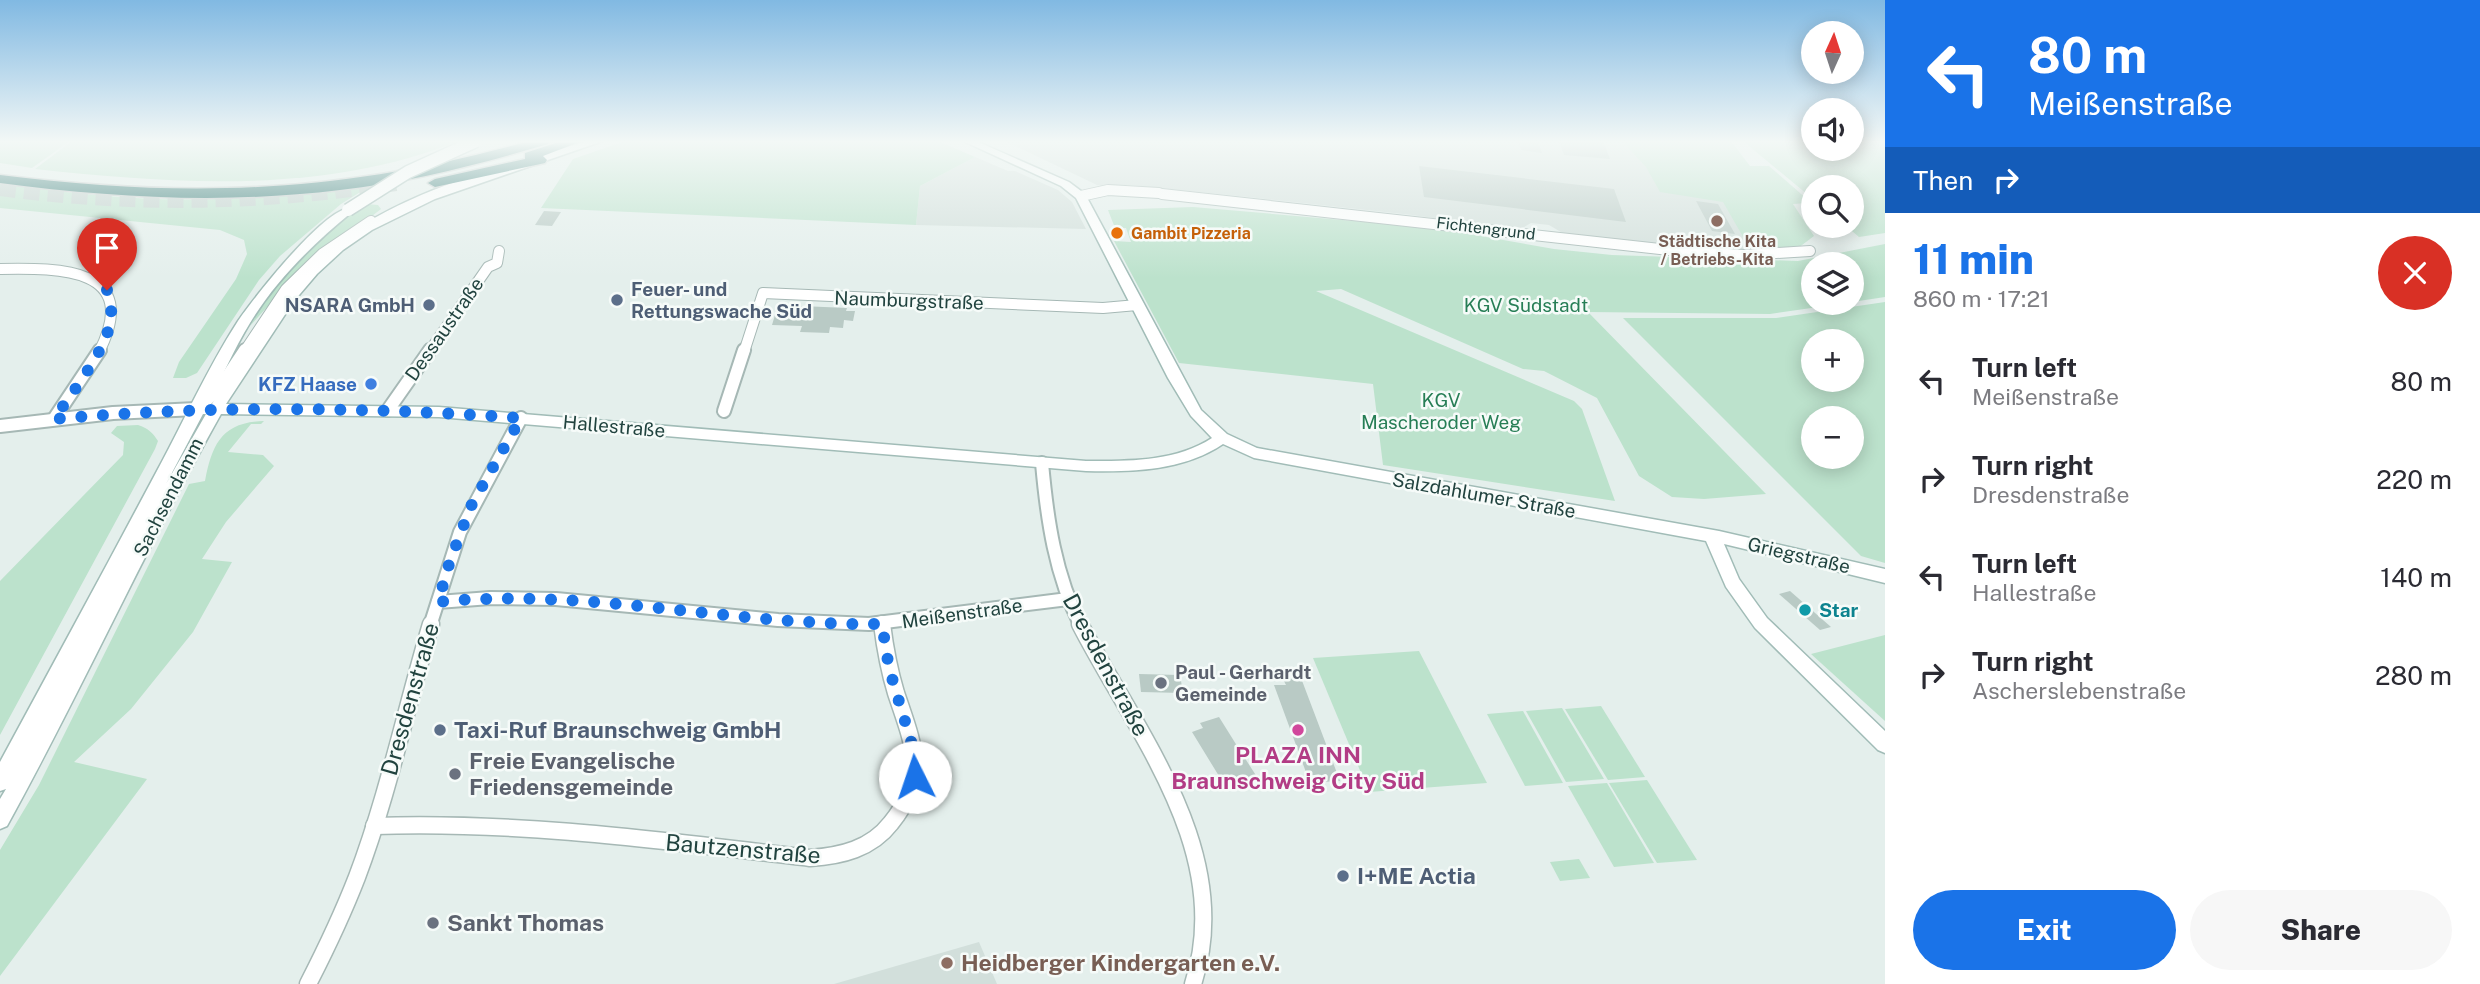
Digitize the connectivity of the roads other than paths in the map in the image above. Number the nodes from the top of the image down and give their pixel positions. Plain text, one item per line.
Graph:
1 (80, 187) edge
2 (124, 187) edge
3 (258, 187) edge
4 (312, 187) edge
5 (384, 187) edge
6 (458, 187) edge
7 (1071, 187) edge
8 (1162, 194) dead end
9 (1088, 196) junction
10 (388, 216) junction
11 (499, 251) dead end
12 (1810, 251) dead end
13 (0, 269) edge
14 (1137, 305) junction
15 (196, 409) junction
16 (215, 409) junction
17 (388, 410) junction
18 (724, 411) dead end
19 (521, 418) junction
20 (54, 419) junction
21 (0, 426) edge
22 (1222, 438) junction
23 (1042, 463) junction
24 (1712, 536) junction
25 (1885, 576) edge
26 (1068, 599) junction
27 (438, 602) junction
28 (882, 624) junction
29 (1885, 744) edge
30 (0, 782) edge
31 (0, 819) edge
32 (374, 826) junction
33 (308, 984) edge
34 (1193, 984) edge

1 - 4 highway
2 - 3 highway
5 - 15 street, Sachsendamm, bridge
6 - 10 street, Sachsendamm
7 - 9 street, Salzdahlumer Straße
8 - 12 street, Fichtengrund
9 - 9 street
9 - 14 street, Salzdahlumer Straße
10 - 15 street, Sachsendamm
10 - 16 street, Sachsendamm
11 - 17 street, Dessaustraße
13 - 20 street
14 - 18 street, Naumburgstraße
14 - 22 street, Salzdahlumer Straße
15 - 16 street, Hallestraße
15 - 20 street, Hallestraße
15 - 30 street, Sachsendamm
16 - 17 street, Hallestraße
16 - 31 street, Sachsendamm
17 - 19 street, Hallestraße
19 - 23 street, Hallestraße
19 - 27 street, Dresdenstraße
20 - 21 street, Hallestraße
22 - 23 street, Hallestraße
22 - 24 street, Salzdahlumer Straße
23 - 26 street, Dresdenstraße
24 - 25 street, Griegstraße
24 - 29 street
26 - 28 street, Meißenstraße
26 - 34 street, Dresdenstraße
27 - 28 street, Meißenstraße
27 - 32 street, Dresdenstraße
28 - 32 street, Bautzenstraße
32 - 33 street, Dresdenstraße

